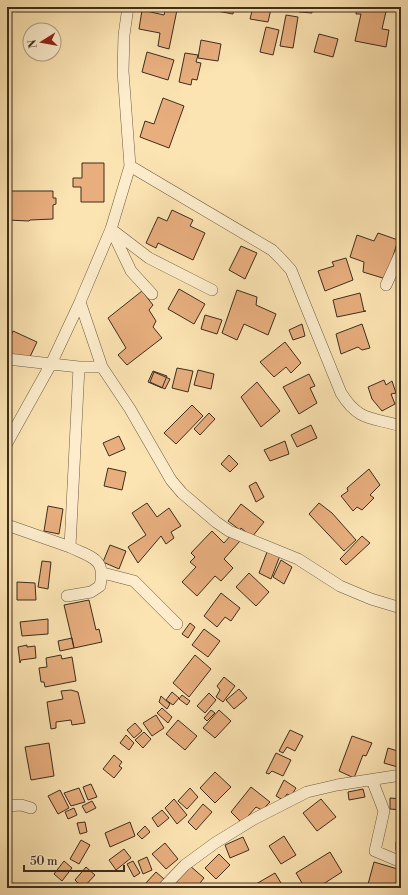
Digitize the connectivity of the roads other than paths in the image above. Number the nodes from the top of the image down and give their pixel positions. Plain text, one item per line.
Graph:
1 (128, 7) edge
2 (130, 166) junction
3 (111, 229) junction
4 (401, 252) edge
5 (386, 284) dead end
6 (212, 290) dead end
7 (152, 294) dead end
8 (80, 302) junction
9 (7, 359) edge
10 (51, 364) junction
11 (79, 367) junction
12 (102, 367) junction
13 (401, 426) edge
14 (7, 443) edge
15 (7, 525) edge
16 (70, 547) junction
17 (103, 573) junction
18 (67, 596) dead end
19 (401, 608) edge
20 (177, 624) dead end
21 (401, 776) edge
22 (372, 780) junction
23 (7, 806) edge
24 (31, 808) dead end
25 (401, 862) edge
26 (163, 888) edge

1 - 2 street
2 - 3 street
2 - 13 street
3 - 6 street
3 - 7 street
3 - 8 street
4 - 5 street
8 - 10 street
8 - 12 street
9 - 10 street
10 - 11 street
10 - 14 street
11 - 12 street
11 - 16 street
12 - 19 street
15 - 16 street
16 - 17 street
17 - 18 street
17 - 20 street
21 - 22 street
22 - 25 street
22 - 26 street
23 - 24 street

